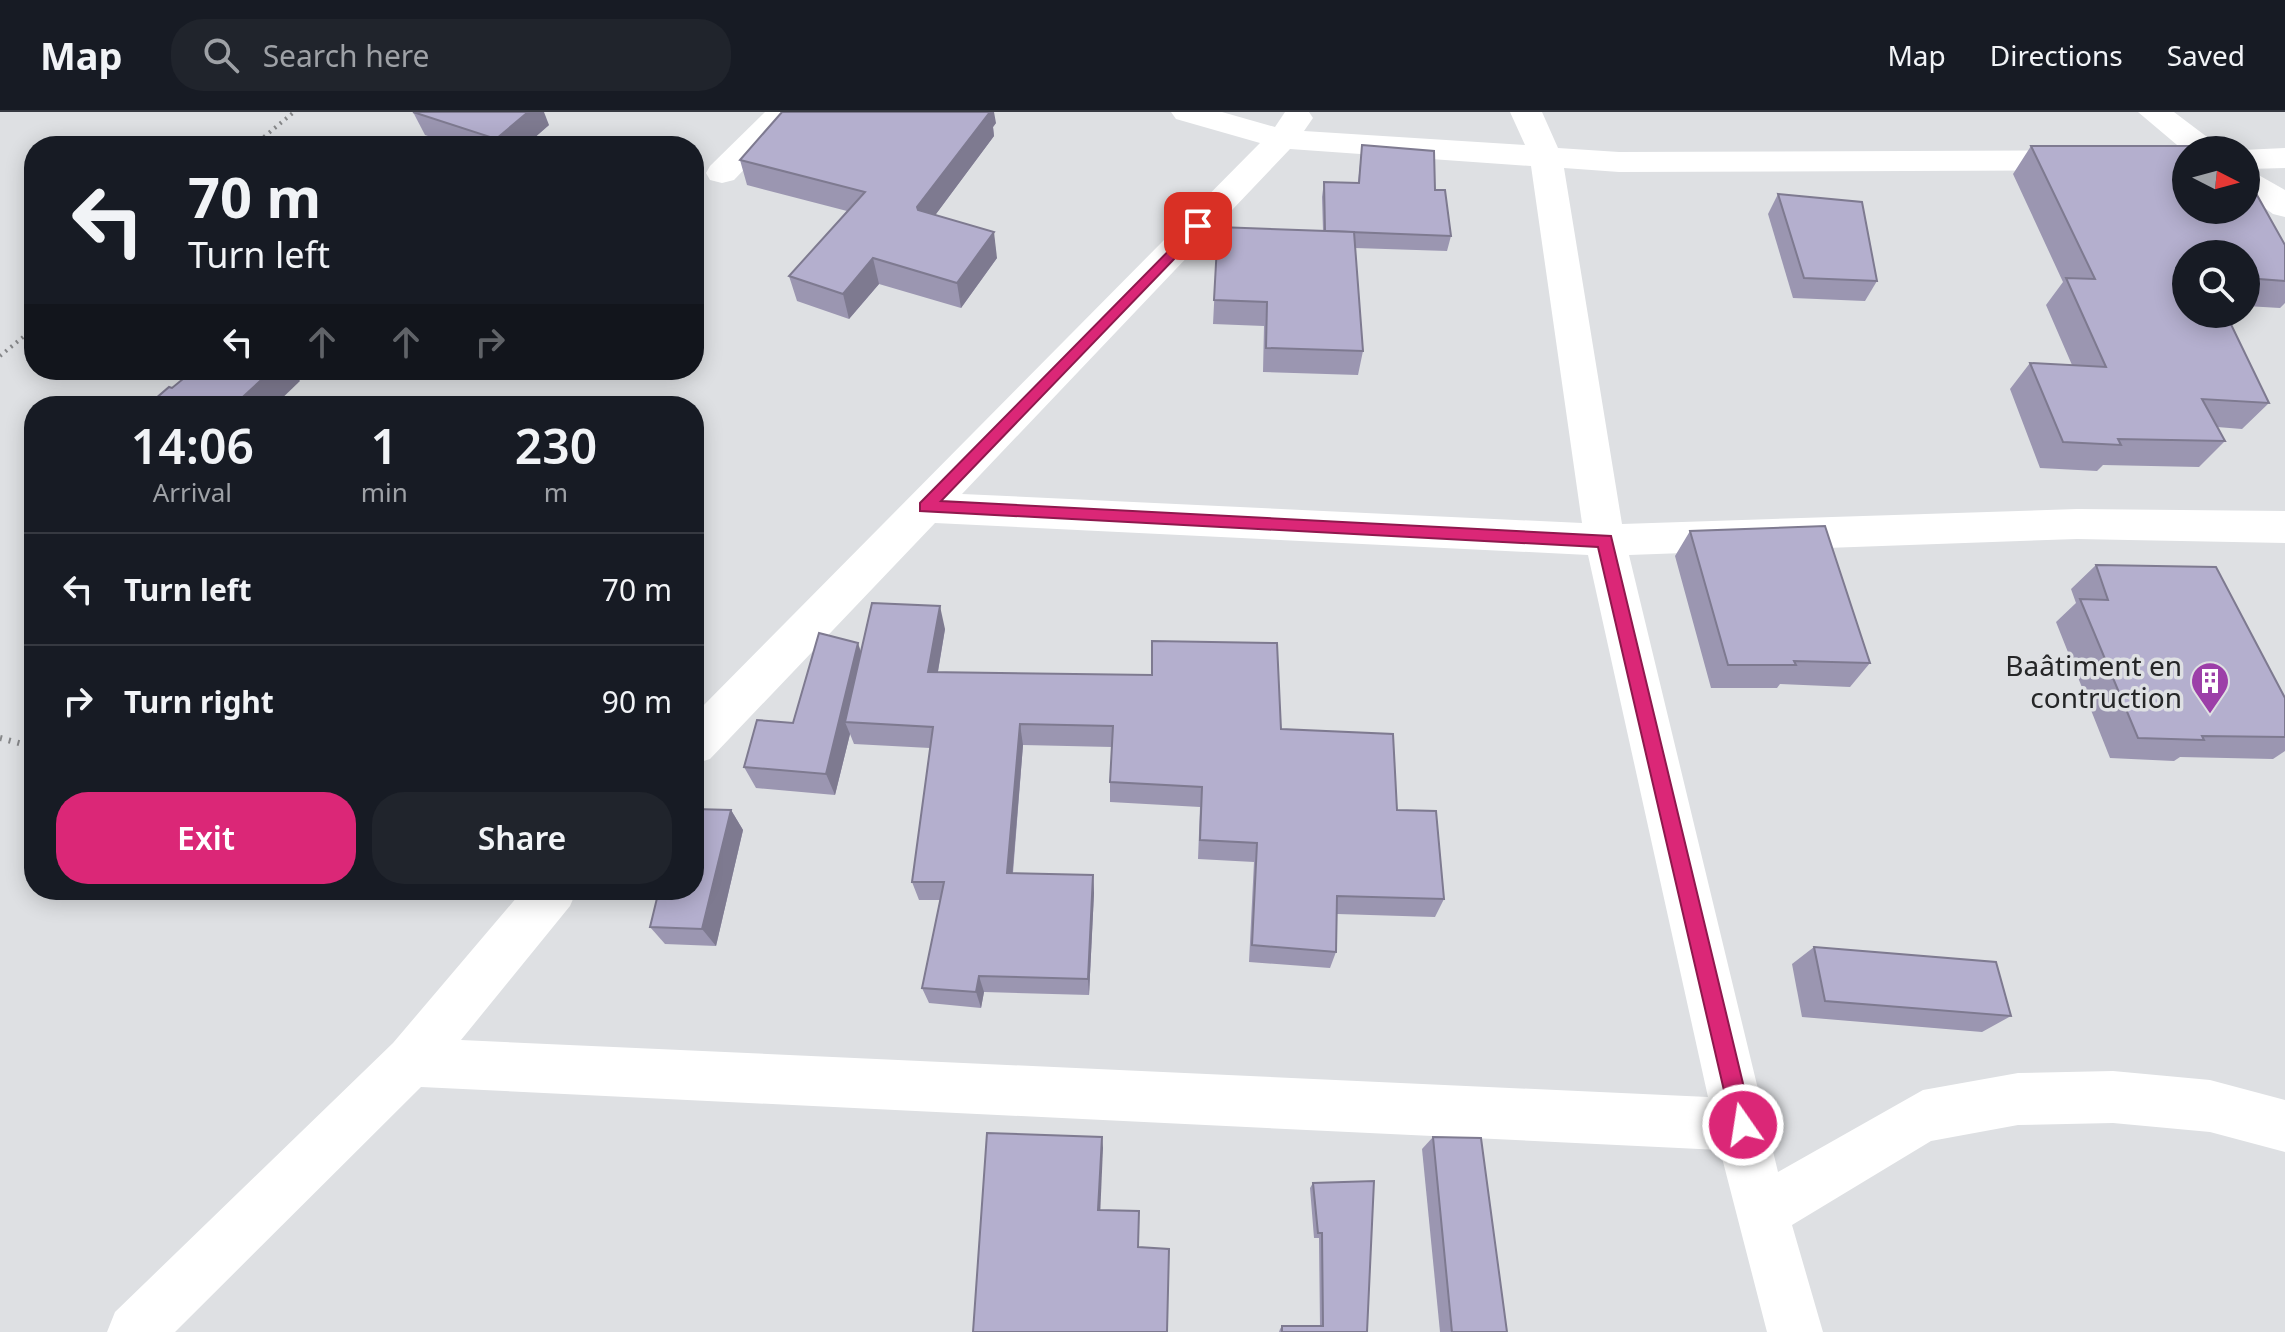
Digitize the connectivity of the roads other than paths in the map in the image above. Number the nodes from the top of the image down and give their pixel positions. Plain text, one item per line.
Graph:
1 (783, 112) edge
2 (1187, 112) edge
3 (1526, 112) edge
4 (2154, 112) edge
5 (1292, 126) edge
6 (2186, 136) edge
7 (1546, 158) junction
8 (2285, 158) edge
9 (2260, 159) edge
10 (2172, 160) edge
11 (722, 173) dead end
12 (2260, 189) edge
13 (2285, 206) edge
14 (926, 507) junction
15 (2285, 527) edge
16 (1605, 540) junction
17 (704, 735) edge
18 (545, 900) edge
19 (411, 1061) junction
20 (1743, 1125) junction
21 (2285, 1126) edge
22 (1761, 1213) junction
23 (135, 1332) edge
24 (1795, 1332) edge

1 - 11 street
2 - 5 street
3 - 7 street
4 - 6 street
5 - 7 street
5 - 14 street
7 - 10 street
7 - 16 street
8 - 9 street
12 - 13 street
14 - 16 street
14 - 17 street
15 - 16 street
16 - 20 street
18 - 19 street
19 - 20 street
19 - 23 street
20 - 22 street
21 - 22 street
22 - 24 street

